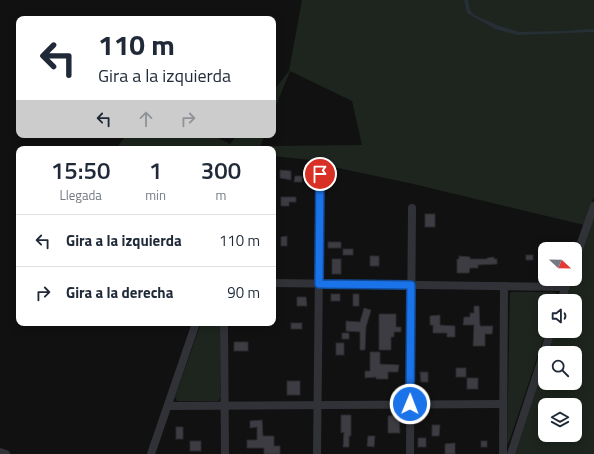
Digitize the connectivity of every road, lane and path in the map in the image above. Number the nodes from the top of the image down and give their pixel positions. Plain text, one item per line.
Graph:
1 (320, 174) dead end
2 (594, 206) edge
3 (412, 208) dead end
4 (581, 242) edge
5 (276, 283) edge
6 (319, 284) junction
7 (538, 284) edge
8 (411, 285) junction
9 (504, 286) junction
10 (195, 326) edge
11 (224, 326) edge
12 (549, 338) edge
13 (410, 404) junction
14 (503, 404) junction
15 (225, 405) junction
16 (318, 405) junction
17 (168, 406) junction
18 (0, 452) edge
19 (6, 454) edge
20 (151, 454) edge
21 (225, 454) edge
22 (318, 454) edge
23 (410, 454) edge
24 (503, 454) edge
25 (511, 454) edge

1 - 6 street
2 - 4 street
3 - 8 street
5 - 6 street
6 - 8 street
6 - 16 street
7 - 9 street
8 - 9 street
8 - 13 street
9 - 14 street
10 - 17 street
11 - 15 street
12 - 25 street
13 - 14 street
13 - 16 street
13 - 23 street
14 - 24 street
15 - 16 street
15 - 17 street
15 - 21 street
16 - 22 street
17 - 20 street
18 - 19 street

